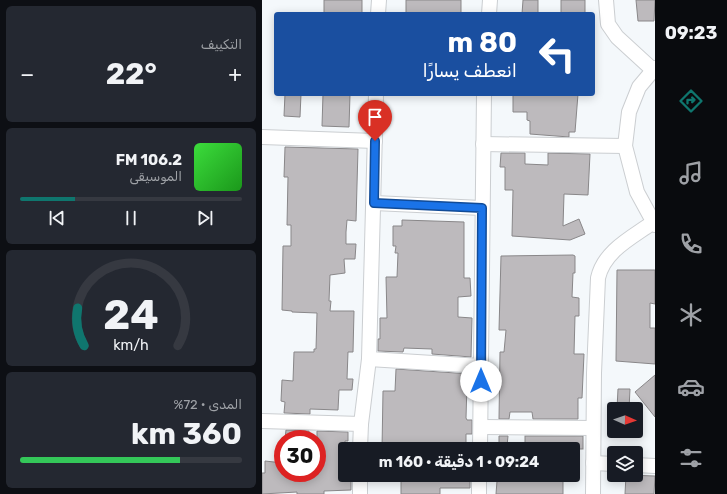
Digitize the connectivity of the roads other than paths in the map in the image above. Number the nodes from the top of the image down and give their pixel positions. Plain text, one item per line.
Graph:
1 (378, 0) edge
2 (490, 0) edge
3 (606, 0) edge
4 (378, 12) edge
5 (489, 12) edge
6 (654, 69) edge
7 (376, 96) edge
8 (484, 96) edge
9 (262, 138) edge
10 (375, 141) junction
11 (483, 144) junction
12 (626, 146) junction
13 (374, 203) junction
14 (482, 208) junction
15 (654, 224) edge
16 (369, 359) junction
17 (481, 366) junction
18 (262, 422) edge
19 (361, 424) junction
20 (481, 427) junction
21 (593, 428) junction
22 (360, 442) edge
23 (480, 442) edge
24 (593, 463) junction
25 (607, 464) edge
26 (643, 465) edge
27 (655, 466) edge
28 (360, 482) edge
29 (480, 482) edge
30 (360, 494) edge
31 (479, 494) edge
32 (592, 494) edge

1 - 4 street
2 - 5 street
3 - 6 street
6 - 12 street
7 - 10 street
8 - 11 street
9 - 10 street
10 - 13 street
11 - 12 street
11 - 14 street
12 - 15 street
13 - 14 street
13 - 16 street
14 - 17 street
15 - 21 street
16 - 17 street
16 - 19 street
17 - 20 street
18 - 19 street
19 - 22 street
20 - 21 street
20 - 23 street
21 - 24 street
24 - 25 street
24 - 32 street
26 - 27 street
28 - 30 street
29 - 31 street

